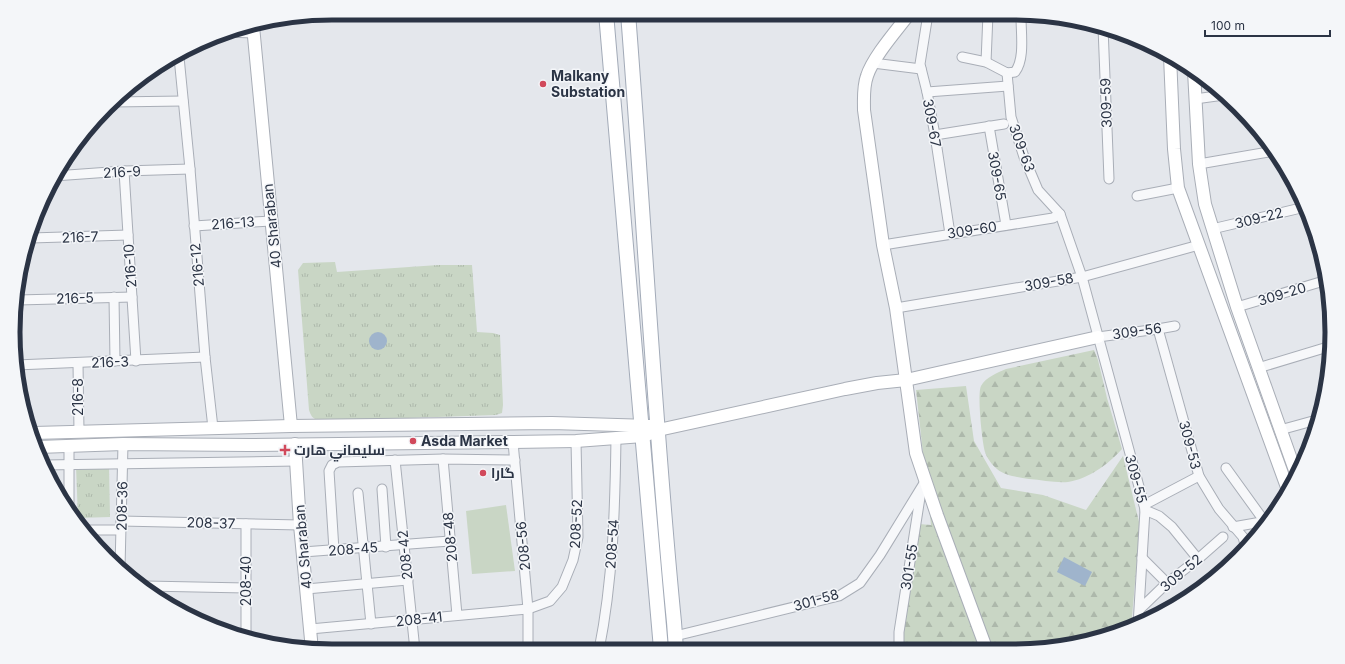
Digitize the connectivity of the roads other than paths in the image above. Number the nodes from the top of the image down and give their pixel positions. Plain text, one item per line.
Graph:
1 (607, 20) edge
2 (629, 20) edge
3 (905, 20) edge
4 (927, 20) edge
5 (988, 20) edge
6 (1021, 20) edge
7 (253, 30) edge
8 (1103, 34) edge
9 (962, 57) dead end
10 (179, 60) edge
11 (986, 62) junction
12 (873, 63) junction
13 (1170, 63) edge
14 (921, 69) junction
15 (1011, 72) junction
16 (633, 75) junction
17 (611, 78) junction
18 (1195, 79) edge
19 (1008, 86) junction
20 (927, 92) junction
21 (1218, 96) edge
22 (1196, 99) junction
23 (121, 102) edge
24 (183, 102) junction
25 (636, 114) junction
26 (614, 115) junction
27 (1004, 124) dead end
28 (989, 126) junction
29 (935, 135) junction
30 (1268, 152) edge
31 (1199, 164) junction
32 (190, 169) junction
33 (124, 171) junction
34 (62, 175) edge
35 (1109, 179) dead end
36 (1178, 188) junction
37 (1136, 196) dead end
38 (1299, 208) edge
39 (1060, 214) junction
40 (272, 220) junction
41 (1006, 225) junction
42 (194, 226) junction
43 (1212, 229) junction
44 (950, 234) junction
45 (128, 235) junction
46 (35, 238) edge
47 (883, 245) junction
48 (1199, 245) junction
49 (1082, 277) junction
50 (1321, 282) edge
51 (114, 297) junction
52 (132, 297) junction
53 (22, 300) edge
54 (1237, 307) junction
55 (896, 308) junction
56 (1175, 326) dead end
57 (1158, 329) junction
58 (1098, 336) junction
59 (1324, 348) edge
60 (205, 357) junction
61 (115, 361) junction
62 (136, 361) junction
63 (78, 363) junction
64 (22, 364) edge
65 (1258, 368) junction
66 (906, 380) junction
67 (1311, 421) edge
68 (436, 424) junction
69 (291, 426) junction
70 (213, 428) junction
71 (659, 429) junction
72 (1280, 430) junction
73 (642, 431) junction
74 (79, 432) junction
75 (37, 433) edge
76 (616, 438) junction
77 (576, 441) junction
78 (513, 442) junction
79 (366, 443) junction
80 (436, 443) junction
81 (123, 444) junction
82 (295, 444) junction
83 (69, 446) junction
84 (42, 447) edge
85 (443, 459) junction
86 (378, 460) junction
87 (395, 460) junction
88 (515, 460) junction
89 (296, 461) junction
90 (123, 464) junction
91 (50, 465) edge
92 (69, 465) junction
93 (1226, 468) dead end
94 (1294, 468) edge
95 (1198, 476) junction
96 (924, 483) junction
97 (1286, 483) edge
98 (382, 489) dead end
99 (358, 493) dead end
100 (69, 499) edge
101 (1144, 507) junction
102 (1264, 518) edge
103 (1261, 522) edge
104 (246, 524) junction
105 (121, 525) junction
106 (300, 525) junction
107 (1234, 527) junction
108 (90, 530) edge
109 (1223, 537) dead end
110 (450, 541) junction
111 (1244, 542) edge
112 (404, 545) junction
113 (386, 547) junction
114 (364, 548) junction
115 (334, 550) junction
116 (303, 552) junction
117 (1142, 558) junction
118 (1198, 559) junction
119 (120, 562) edge
120 (408, 580) junction
121 (1167, 583) junction
122 (367, 584) junction
123 (151, 586) edge
124 (246, 588) junction
125 (306, 589) junction
126 (528, 608) junction
127 (1140, 609) junction
128 (457, 615) junction
129 (1139, 617) edge
130 (412, 619) junction
131 (371, 624) junction
132 (310, 629) junction
133 (246, 631) edge
134 (311, 643) edge
135 (675, 643) edge
136 (414, 644) edge
137 (528, 644) edge
138 (600, 644) edge
139 (660, 644) edge
140 (899, 644) edge
141 (984, 644) edge

1 - 17 main road
2 - 16 main road
3 - 12 main road
4 - 14 street, 309-67
5 - 11 street
6 - 15 street
7 - 40 main road, 40 Sharaban
8 - 35 street, 309-59
9 - 11 street
10 - 24 street, 216-12
11 - 15 street
12 - 14 street
12 - 47 main road
13 - 36 main road
14 - 20 street, 309-67
15 - 19 street, 309-63
16 - 17 main road
16 - 25 main road
17 - 26 main road
18 - 22 main road
19 - 20 street
19 - 39 street, 309-63
20 - 29 street, 309-67
21 - 22 street
22 - 31 main road
23 - 24 street
24 - 32 street, 216-12
25 - 26 main road
25 - 71 main road
26 - 73 main road
27 - 28 street
28 - 29 street
28 - 41 street, 309-65
29 - 44 street, 309-67
30 - 31 street
31 - 43 main road
32 - 33 street, 216-9
32 - 42 street, 216-12
33 - 34 street, 216-9
33 - 45 street, 216-10
36 - 37 street
36 - 48 main road
38 - 43 street, 309-22
39 - 41 street, 309-60
39 - 49 street, 309-55
40 - 42 street, 216-13
40 - 69 main road, 40 Sharaban
41 - 44 street, 309-60
42 - 60 street, 216-12
43 - 54 main road
44 - 47 street, 309-60
45 - 46 street, 216-7
45 - 52 street, 216-10
47 - 55 main road
48 - 49 street, 309-58
48 - 97 main road
49 - 55 street, 309-58
49 - 58 street, 309-55
50 - 54 street, 309-20
51 - 52 street, 216-5
51 - 53 street, 216-5
51 - 61 street
52 - 62 street, 216-10
54 - 65 main road
55 - 66 main road
56 - 57 street, 309-56
57 - 58 street, 309-56
57 - 95 street, 309-53
58 - 66 main road
58 - 101 street, 309-55
59 - 65 street
60 - 62 street, 216-3
60 - 70 street, 216-12
61 - 62 street, 216-3
61 - 63 street, 216-3
63 - 64 street, 216-3
63 - 74 street, 216-8
65 - 72 main road
66 - 71 main road
66 - 96 main road
67 - 72 street
68 - 69 main road
68 - 73 main road
68 - 80 main road
69 - 70 main road
70 - 74 main road
71 - 73 main road
71 - 135 main road
72 - 94 main road
73 - 76 main road
73 - 139 main road
74 - 75 main road
76 - 77 main road
76 - 138 street, 208-54
77 - 78 main road
77 - 126 street, 208-52
78 - 80 main road
78 - 88 street, 208-56
79 - 80 main road
79 - 82 main road
79 - 86 street
81 - 82 main road
81 - 83 main road
81 - 90 street, 208-36
82 - 89 main road, 40 Sharaban
83 - 84 main road
83 - 92 street
85 - 87 street
85 - 88 street
85 - 110 street, 208-48
86 - 87 street
86 - 115 street
87 - 112 street, 208-42
88 - 126 street, 208-56
89 - 90 street
89 - 106 main road, 40 Sharaban
90 - 92 street
90 - 105 street, 208-36
91 - 92 street
92 - 100 street
93 - 102 street
95 - 101 street
95 - 107 street, 309-53
96 - 135 street, 301-58
96 - 140 street, 301-55
96 - 141 main road
98 - 113 street
99 - 114 street
101 - 117 street, 309-55
101 - 118 street
103 - 107 street
104 - 105 street, 208-37
104 - 106 street, 208-37
104 - 124 street, 208-40
105 - 108 street, 208-37
105 - 119 street, 208-36
106 - 116 main road, 40 Sharaban
107 - 111 street, 309-53
109 - 118 street, 309-52
110 - 112 street, 208-45
110 - 128 street, 208-48
112 - 113 street, 208-45
112 - 120 street, 208-42
113 - 114 street, 208-45
114 - 115 street, 208-45
114 - 122 street
115 - 116 street, 208-45
116 - 125 main road, 40 Sharaban
117 - 121 street
117 - 127 street, 309-55
118 - 121 street, 309-52
120 - 122 street
120 - 130 street, 208-42
121 - 127 street, 309-52
122 - 125 street
122 - 131 street
123 - 124 street
124 - 133 street, 208-40
125 - 132 main road, 40 Sharaban
126 - 128 street, 208-41
126 - 137 street, 208-56
127 - 129 street, 309-55
128 - 130 street, 208-41
130 - 131 street, 208-41
130 - 136 street, 208-42
131 - 132 street, 208-41
132 - 134 main road, 40 Sharaban

